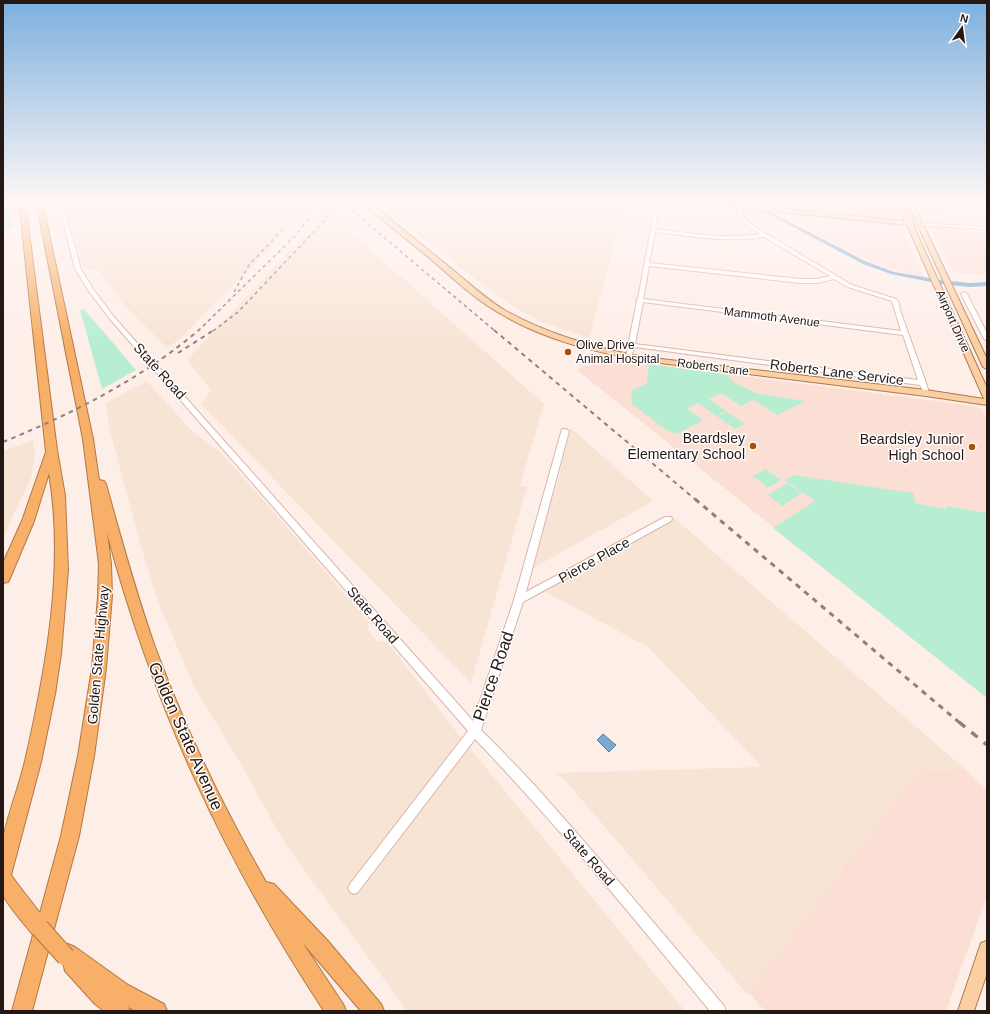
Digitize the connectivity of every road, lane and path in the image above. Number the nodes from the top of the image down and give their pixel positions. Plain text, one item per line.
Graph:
1 (29, 248) edge
2 (50, 248) edge
3 (73, 248) edge
4 (422, 248) edge
5 (649, 248) edge
6 (786, 248) edge
7 (920, 248) edge
8 (930, 248) edge
9 (646, 264) junction
10 (834, 277) junction
11 (964, 294) dead end
12 (639, 300) junction
13 (905, 333) junction
14 (987, 339) edge
15 (632, 345) junction
16 (629, 356) junction
17 (986, 365) edge
18 (923, 384) junction
19 (926, 393) junction
20 (987, 397) edge
21 (987, 402) edge
22 (565, 431) dead end
23 (88, 439) junction
24 (51, 450) junction
25 (668, 519) dead end
26 (3, 578) edge
27 (519, 600) junction
28 (475, 731) junction
29 (3, 873) edge
30 (253, 876) junction
31 (3, 878) edge
32 (354, 888) dead end
33 (987, 949) edge
34 (67, 956) junction
35 (22, 1011) edge
36 (120, 1011) edge
37 (156, 1011) edge
38 (336, 1011) edge
39 (374, 1011) edge
40 (719, 1011) edge
41 (966, 1011) edge

1 - 24 highway
2 - 23 highway, Golden State Highway
3 - 28 street, State Road
4 - 16 main road, Roberts Lane
5 - 9 street
6 - 10 street
7 - 20 main road, Airport Drive
8 - 17 main road, Airport Drive
9 - 10 street
9 - 12 street
10 - 13 street
11 - 14 street
12 - 13 street, Mammoth Avenue
12 - 15 street
13 - 18 street
15 - 16 street
15 - 18 street, Roberts Lane Service
16 - 19 main road, Roberts Lane
18 - 19 street
19 - 21 main road, Roberts Lane
22 - 27 street, Pierce Road
23 - 30 highway, Golden State Avenue
23 - 35 highway, Golden State Highway
24 - 26 highway
24 - 29 highway
25 - 27 street, Pierce Place
27 - 28 street, Pierce Road
28 - 32 street, Pierce Road
28 - 40 street, State Road
30 - 38 highway, Golden State Avenue
30 - 39 highway
31 - 34 highway, bridge
33 - 41 main road
34 - 36 highway
34 - 37 highway

